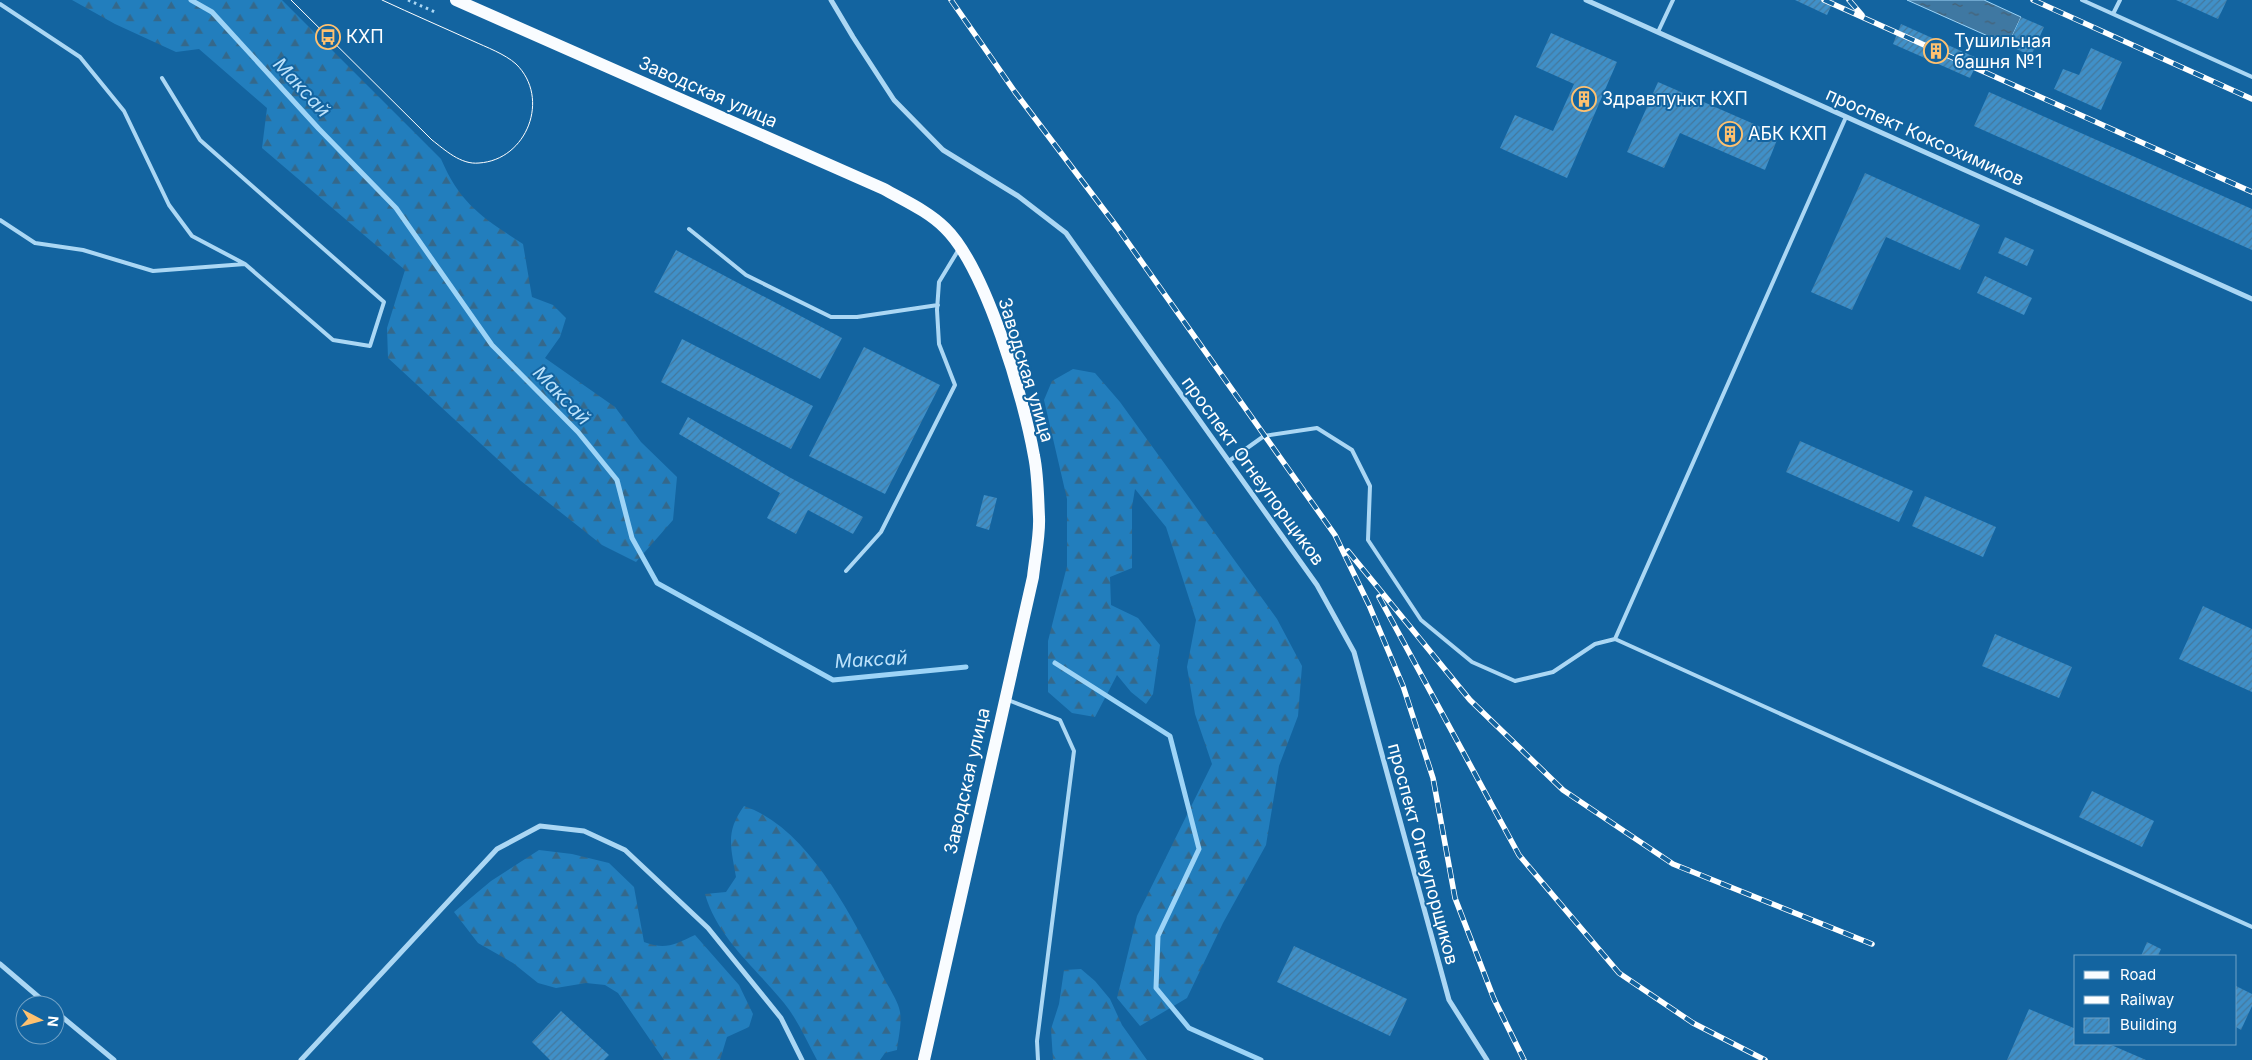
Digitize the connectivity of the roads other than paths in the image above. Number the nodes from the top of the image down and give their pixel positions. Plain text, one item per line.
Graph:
1 (456, 0) edge
2 (831, 0) edge
3 (1586, 0) edge
4 (1673, 0) edge
5 (2082, 0) edge
6 (2120, 0) edge
7 (0, 4) edge
8 (2113, 14) junction
9 (1658, 32) junction
10 (2252, 77) edge
11 (162, 78) dead end
12 (1846, 117) junction
13 (0, 220) edge
14 (689, 229) dead end
15 (960, 248) junction
16 (245, 264) junction
17 (2252, 299) edge
18 (938, 305) junction
19 (1229, 461) junction
20 (846, 571) dead end
21 (1615, 639) junction
22 (1004, 698) junction
23 (2252, 927) edge
24 (0, 964) edge
25 (36, 995) edge
26 (65, 1019) edge
27 (114, 1060) edge
28 (300, 1060) edge
29 (802, 1060) edge
30 (924, 1060) edge
31 (1038, 1060) edge
32 (1487, 1060) edge

1 - 15 main road, Заводская улица
2 - 19 street, проспект Огнеупорщиков
3 - 9 street, проспект Коксохимиков
4 - 9 lane
5 - 8 lane
6 - 8 lane
7 - 16 lane
8 - 10 lane
9 - 12 street, проспект Коксохимиков
11 - 16 lane
12 - 17 street, проспект Коксохимиков
12 - 21 lane
13 - 16 lane
14 - 18 lane
15 - 18 lane
15 - 22 main road, Заводская улица
18 - 20 lane
19 - 21 lane
19 - 32 street, проспект Огнеупорщиков
21 - 23 lane
22 - 30 main road, Заводская улица
22 - 31 lane
24 - 25 street
26 - 27 street
28 - 29 street

